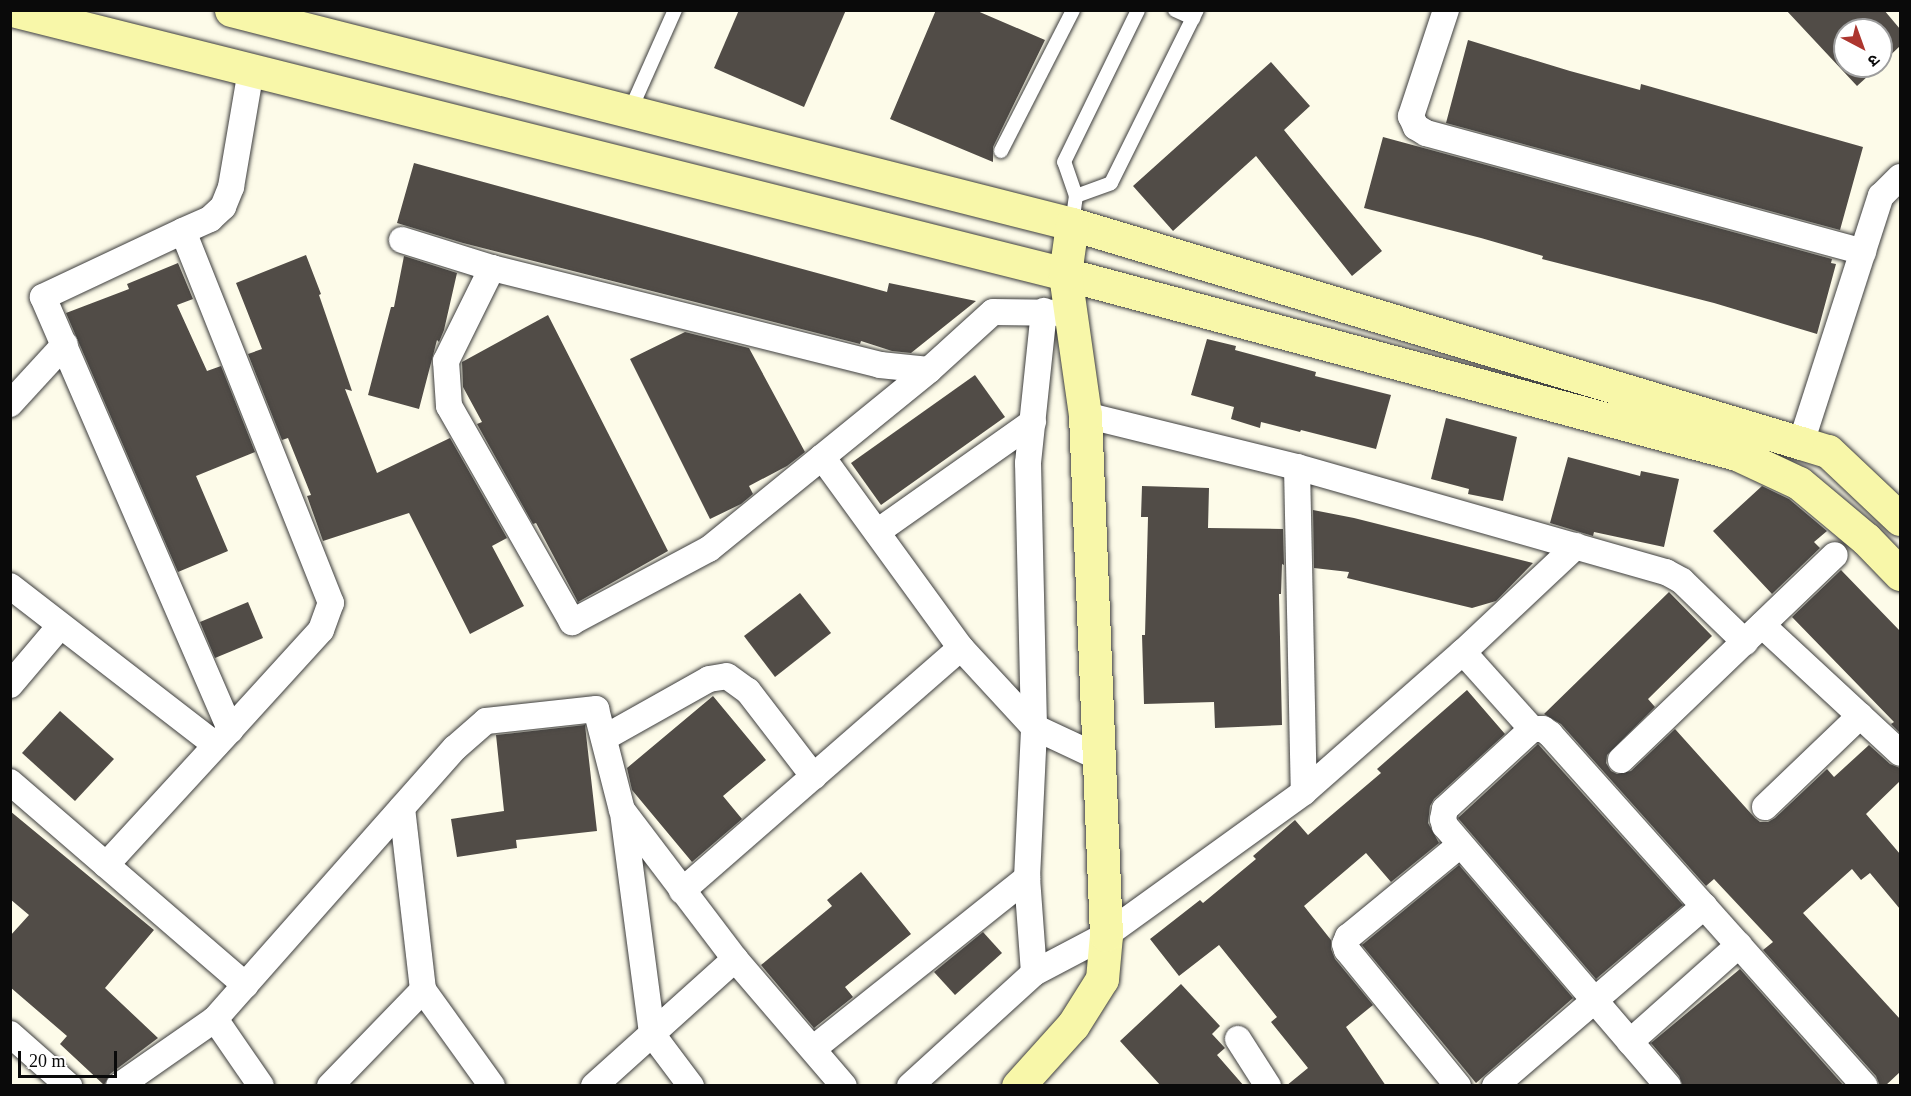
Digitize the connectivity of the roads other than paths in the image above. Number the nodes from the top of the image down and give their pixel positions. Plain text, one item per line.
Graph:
1 (12, 10) edge
2 (231, 10) edge
3 (675, 10) edge
4 (1073, 10) edge
5 (1138, 10) edge
6 (1175, 10) edge
7 (1446, 10) edge
8 (1195, 14) edge
9 (251, 70) junction
10 (629, 113) junction
11 (1000, 151) dead end
12 (1900, 177) edge
13 (1074, 210) junction
14 (183, 231) junction
15 (402, 240) dead end
16 (1863, 252) junction
17 (492, 268) junction
18 (1065, 274) junction
19 (1058, 312) junction
20 (65, 344) junction
21 (929, 370) junction
22 (10, 404) edge
23 (1084, 415) junction
24 (1032, 422) junction
25 (1801, 443) junction
26 (822, 457) junction
27 (1297, 467) junction
28 (1900, 519) edge
29 (877, 532) junction
30 (1576, 546) junction
31 (1834, 555) dead end
32 (1900, 574) edge
33 (10, 586) edge
34 (60, 626) junction
35 (1753, 633) junction
36 (961, 648) junction
37 (1463, 652) junction
38 (10, 685) edge
39 (1860, 716) junction
40 (1034, 727) junction
41 (1532, 729) junction
42 (223, 738) junction
43 (604, 738) junction
44 (1900, 753) edge
45 (1098, 757) junction
46 (1621, 760) dead end
47 (814, 777) junction
48 (10, 782) edge
49 (1304, 792) junction
50 (1765, 807) dead end
51 (402, 808) junction
52 (622, 810) junction
53 (1460, 845) junction
54 (106, 865) junction
55 (1028, 878) junction
56 (682, 891) junction
57 (1704, 906) junction
58 (1106, 934) junction
59 (1739, 945) junction
60 (735, 959) junction
61 (1034, 973) junction
62 (245, 985) junction
63 (423, 990) junction
64 (1595, 1002) junction
65 (215, 1019) junction
66 (10, 1034) edge
67 (652, 1034) junction
68 (1238, 1039) dead end
69 (1630, 1042) junction
70 (814, 1048) junction
71 (69, 1086) edge
72 (119, 1086) edge
73 (261, 1086) edge
74 (330, 1086) edge
75 (492, 1086) edge
76 (594, 1086) edge
77 (691, 1086) edge
78 (844, 1086) edge
79 (910, 1086) edge
80 (1018, 1086) edge
81 (1268, 1086) edge
82 (1458, 1086) edge
83 (1495, 1086) edge
84 (1668, 1086) edge
85 (1865, 1086) edge

1 - 9 street
2 - 10 street
3 - 10 lane
4 - 11 lane
5 - 13 lane
6 - 8 lane
7 - 16 street
8 - 13 lane
9 - 14 street
9 - 18 street
10 - 13 street
12 - 16 street
13 - 18 street
13 - 25 street
14 - 20 street
14 - 42 street
15 - 17 street
16 - 25 street
17 - 21 street
17 - 26 street
18 - 19 street
18 - 32 street
19 - 21 street
19 - 23 street
19 - 24 street
20 - 22 street
20 - 42 street
21 - 26 street
23 - 27 street
23 - 45 street
24 - 29 street
24 - 40 street
25 - 28 street
26 - 29 street
27 - 30 street
27 - 49 street
29 - 36 street
30 - 35 street
30 - 37 street
31 - 35 street
33 - 34 street
34 - 38 street
34 - 42 street
35 - 39 street
35 - 46 street
36 - 40 street
36 - 47 street
37 - 41 street
37 - 49 street
39 - 44 street
39 - 50 street
40 - 45 street
40 - 55 street
41 - 53 street
41 - 57 street
42 - 54 street
43 - 47 street
43 - 51 street
43 - 52 street
45 - 58 street
47 - 56 street
48 - 54 street
49 - 58 street
51 - 62 street
51 - 63 street
52 - 56 street
52 - 67 street
53 - 64 street
53 - 82 street
54 - 62 street
55 - 61 street
55 - 70 street
56 - 60 street
57 - 59 street
57 - 64 street
58 - 61 street
58 - 80 street
59 - 69 street
59 - 85 street
60 - 67 street
60 - 70 street
61 - 79 street
62 - 65 street
63 - 74 street
63 - 75 street
64 - 69 street
64 - 83 street
65 - 72 street
65 - 73 street
66 - 71 street
67 - 76 street
67 - 77 street
68 - 81 street
69 - 84 street
70 - 78 street

